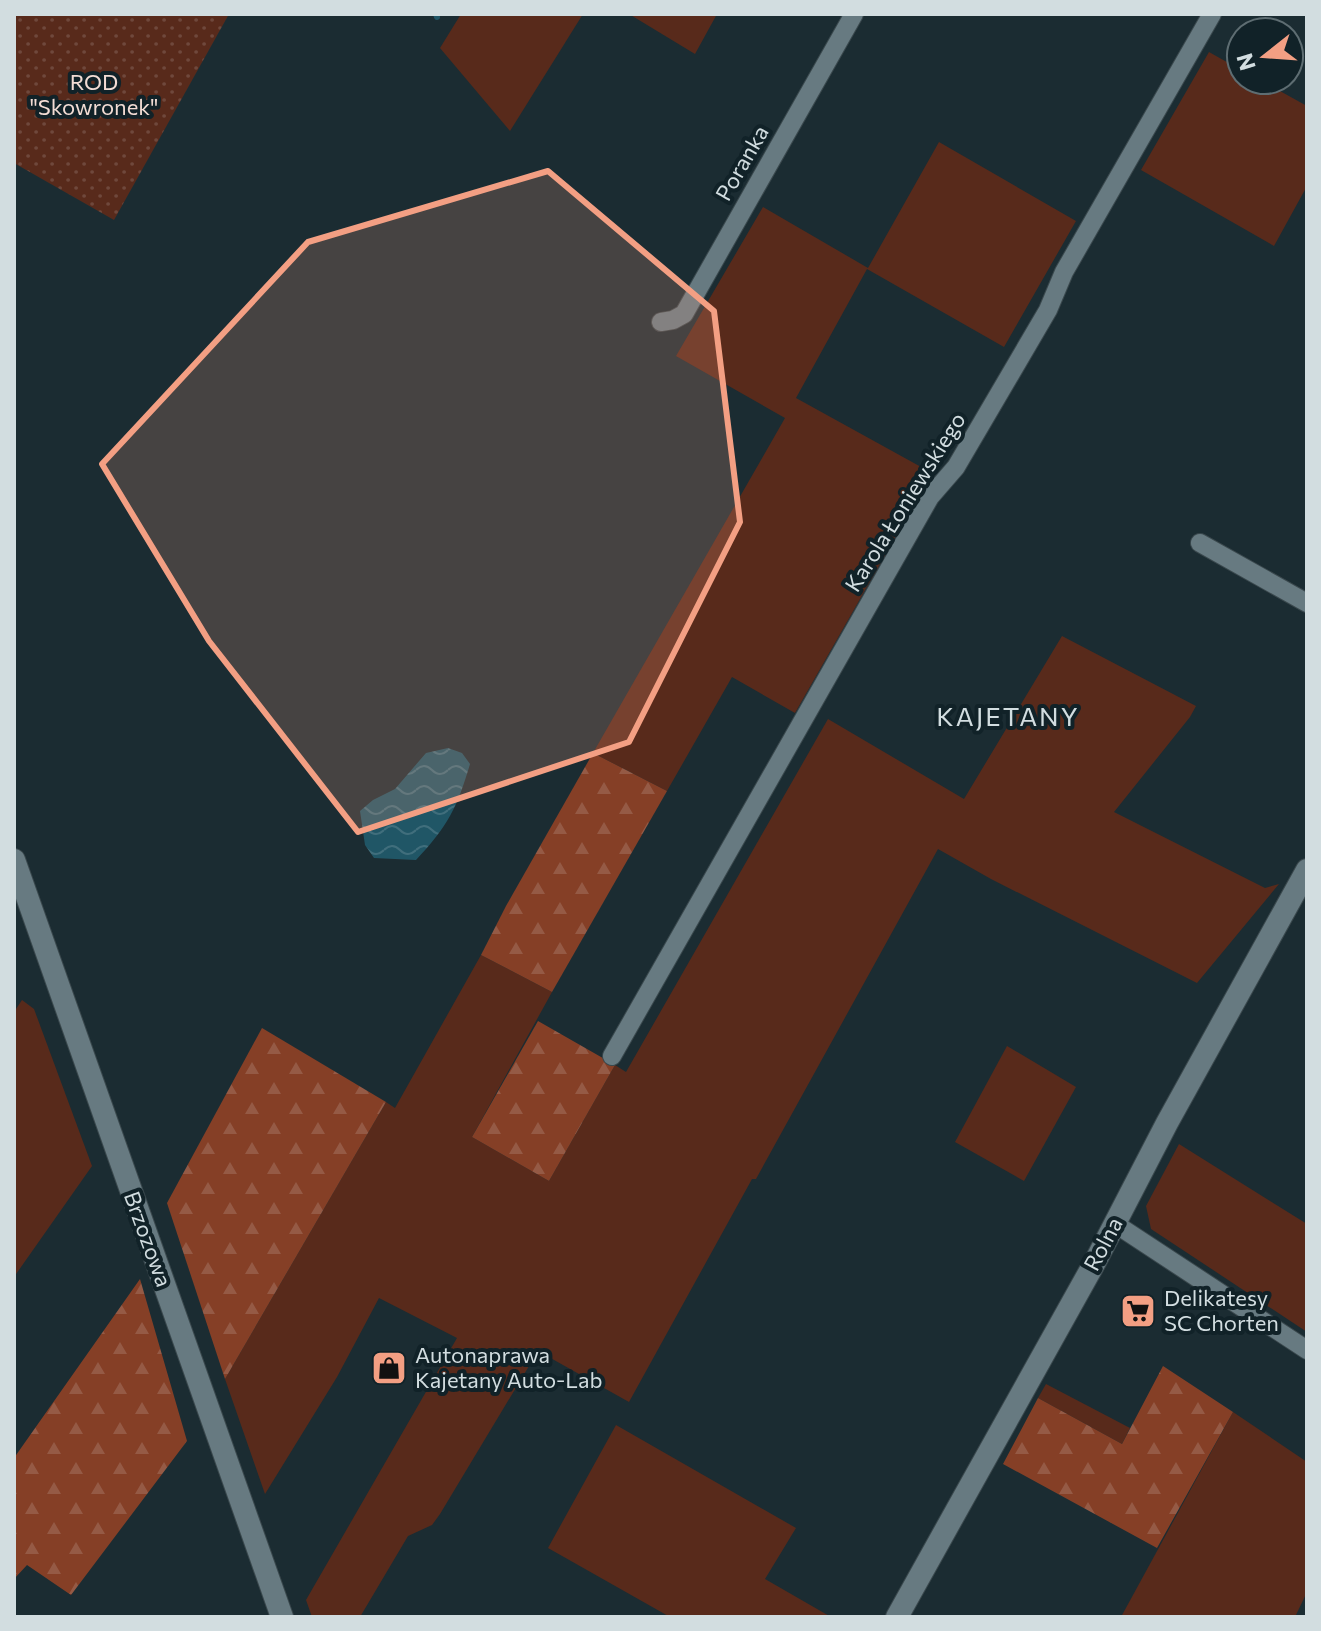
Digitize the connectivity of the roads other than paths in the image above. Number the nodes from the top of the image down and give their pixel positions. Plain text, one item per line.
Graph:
1 (854, 14) edge
2 (1212, 14) edge
3 (661, 322) dead end
4 (1200, 543) dead end
5 (1307, 603) edge
6 (14, 860) edge
7 (1307, 870) edge
8 (1300, 899) edge
9 (612, 1056) dead end
10 (1114, 1223) junction
11 (1307, 1350) edge
12 (282, 1617) edge
13 (897, 1617) edge

1 - 3 street, Poranka
2 - 9 street, Karola Łoniewskiego
4 - 5 street
6 - 12 street, Brzozowa
7 - 8 street, Rolna
8 - 10 street, Rolna
10 - 11 street
10 - 13 street, Rolna

